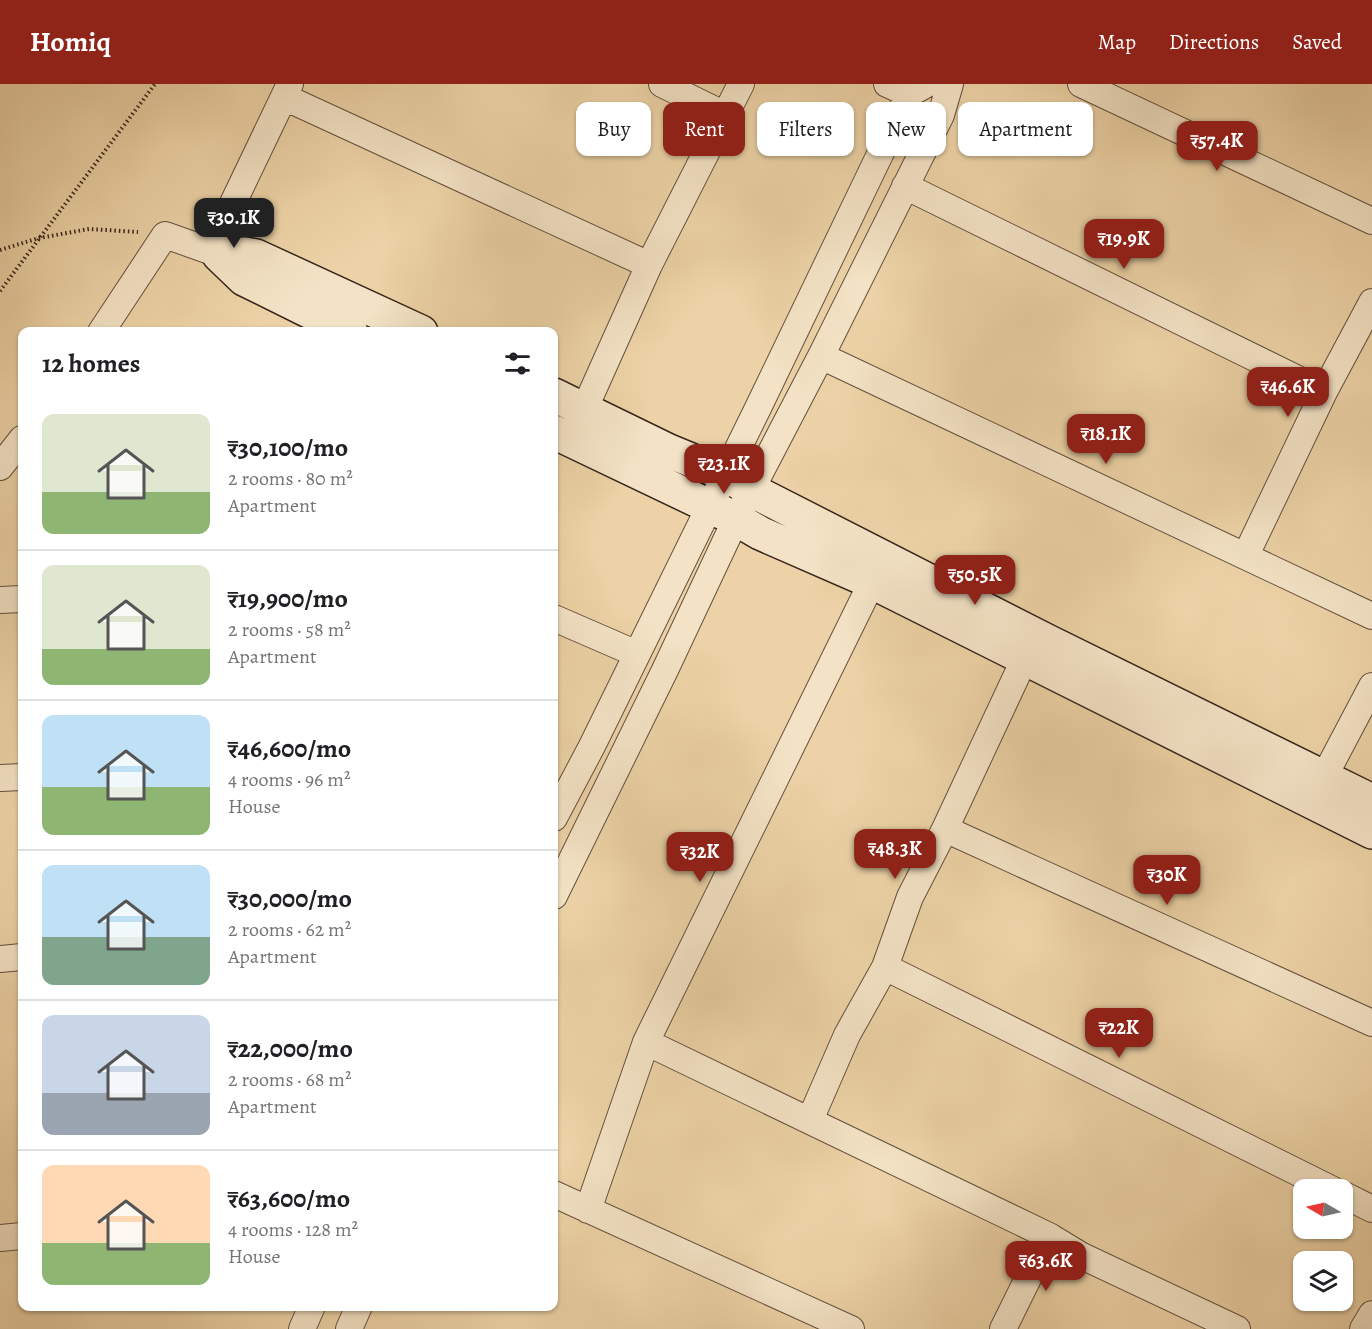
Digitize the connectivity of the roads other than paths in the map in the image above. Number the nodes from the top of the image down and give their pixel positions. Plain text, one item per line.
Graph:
1 (662, 84) edge
2 (741, 84) edge
3 (950, 84) edge
4 (1081, 84) edge
5 (908, 87) edge
6 (287, 90) edge
7 (699, 102) edge
8 (732, 102) edge
9 (704, 156) edge
10 (905, 186) junction
11 (1372, 221) edge
12 (214, 253) junction
13 (649, 265) junction
14 (1372, 302) edge
15 (104, 327) edge
16 (341, 327) edge
17 (410, 327) edge
18 (820, 356) junction
19 (1324, 392) junction
20 (558, 397) edge
21 (584, 410) junction
22 (561, 435) edge
23 (18, 444) edge
24 (0, 467) edge
25 (738, 482) junction
26 (723, 513) junction
27 (1246, 555) junction
28 (872, 582) junction
29 (18, 598) edge
30 (0, 600) edge
31 (1372, 616) edge
32 (558, 620) edge
33 (637, 654) junction
34 (1024, 660) junction
35 (1372, 686) edge
36 (18, 777) edge
37 (0, 778) edge
38 (1325, 793) junction
39 (1372, 801) edge
40 (558, 810) edge
41 (945, 829) junction
42 (1372, 832) edge
43 (558, 888) edge
44 (18, 957) edge
45 (0, 959) edge
46 (885, 967) junction
47 (1372, 1023) edge
48 (646, 1041) junction
49 (810, 1119) junction
50 (1312, 1179) edge
51 (558, 1196) edge
52 (1353, 1200) edge
53 (1372, 1209) edge
54 (588, 1210) junction
55 (18, 1236) edge
56 (1050, 1236) junction
57 (0, 1238) edge
58 (310, 1311) edge
59 (357, 1311) edge
60 (1372, 1314) edge
61 (302, 1329) edge
62 (349, 1329) edge
63 (851, 1329) edge
64 (1003, 1329) edge
65 (1237, 1329) edge
66 (1363, 1329) edge

1 - 7 street
2 - 8 street
3 - 10 street
4 - 11 street
5 - 25 street
6 - 12 street
6 - 13 street
9 - 13 street
10 - 18 street
10 - 19 street
12 - 15 street
12 - 16 street
12 - 17 street
13 - 21 street
14 - 19 street
18 - 25 street
18 - 27 street
19 - 27 street
20 - 21 street
21 - 22 street
21 - 25 street
22 - 26 street
23 - 24 street
25 - 26 street
25 - 38 street
26 - 28 street
26 - 33 street
26 - 43 street
27 - 31 street
28 - 34 street
28 - 48 street
29 - 30 street
32 - 33 street
33 - 40 street
34 - 38 street
34 - 41 street
35 - 38 street
36 - 37 street
38 - 39 street
38 - 42 street
41 - 46 street
41 - 47 street
44 - 45 street
46 - 49 street
46 - 50 street
48 - 49 street
48 - 54 street
49 - 56 street
51 - 54 street
52 - 53 street
54 - 63 street
55 - 57 street
56 - 64 street
56 - 65 street
58 - 61 street
59 - 62 street
60 - 66 street

